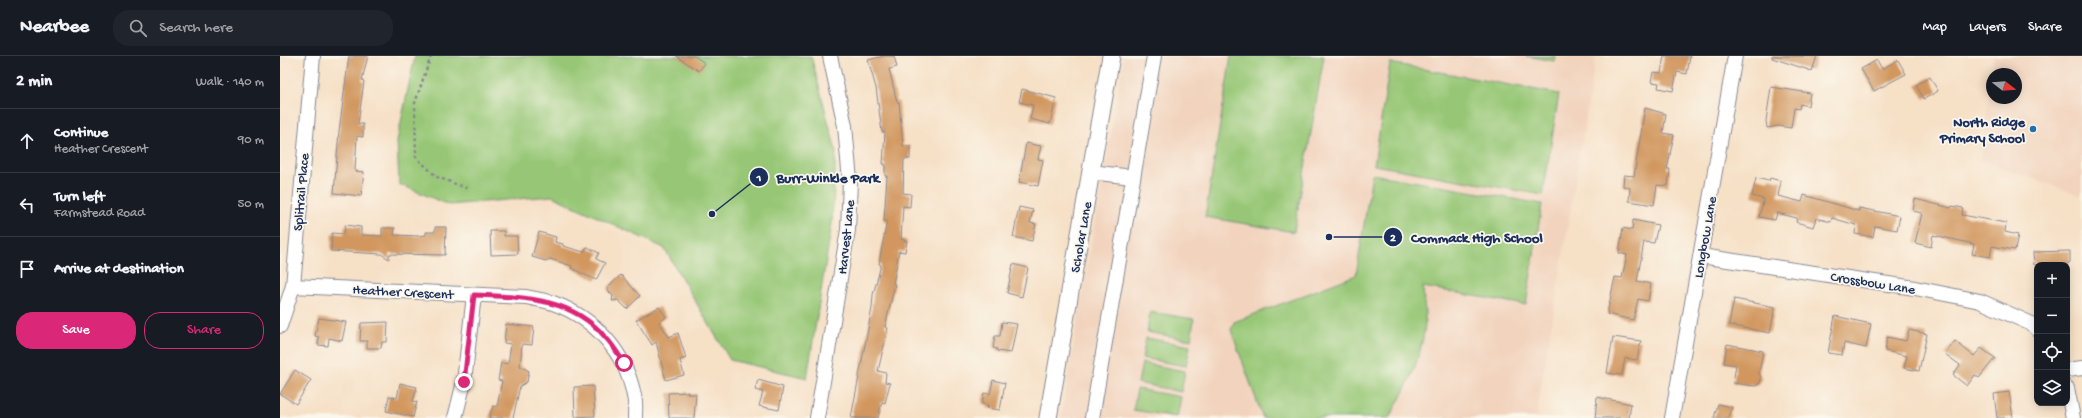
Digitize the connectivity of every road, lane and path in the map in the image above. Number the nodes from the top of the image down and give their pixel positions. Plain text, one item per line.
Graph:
1 (313, 56) edge
2 (431, 56) edge
3 (830, 56) edge
4 (1112, 56) edge
5 (1154, 56) edge
6 (1735, 56) edge
7 (1091, 172) junction
8 (1132, 178) junction
9 (469, 189) dead end
10 (1701, 256) junction
11 (293, 286) junction
12 (474, 295) junction
13 (2034, 325) edge
14 (280, 326) edge
15 (2082, 368) edge
16 (2070, 370) edge
17 (2070, 403) edge
18 (455, 418) edge
19 (634, 418) edge
20 (817, 418) edge
21 (1048, 418) edge
22 (1092, 418) edge
23 (1672, 418) edge
24 (2073, 418) edge

1 - 11 street, Splitrail Place
2 - 9 path
3 - 20 street, Harvest Lane
4 - 7 street, Scholar Lane
5 - 8 street
6 - 10 street, Longbow Lane
7 - 8 street
7 - 21 street, Scholar Lane
8 - 22 street
10 - 13 street, Crossbow Lane
10 - 23 street, Longbow Lane
11 - 12 street, Heather Crescent
11 - 14 street, Splitrail Place
12 - 18 street
12 - 19 street, Heather Crescent
15 - 16 street
17 - 24 street

